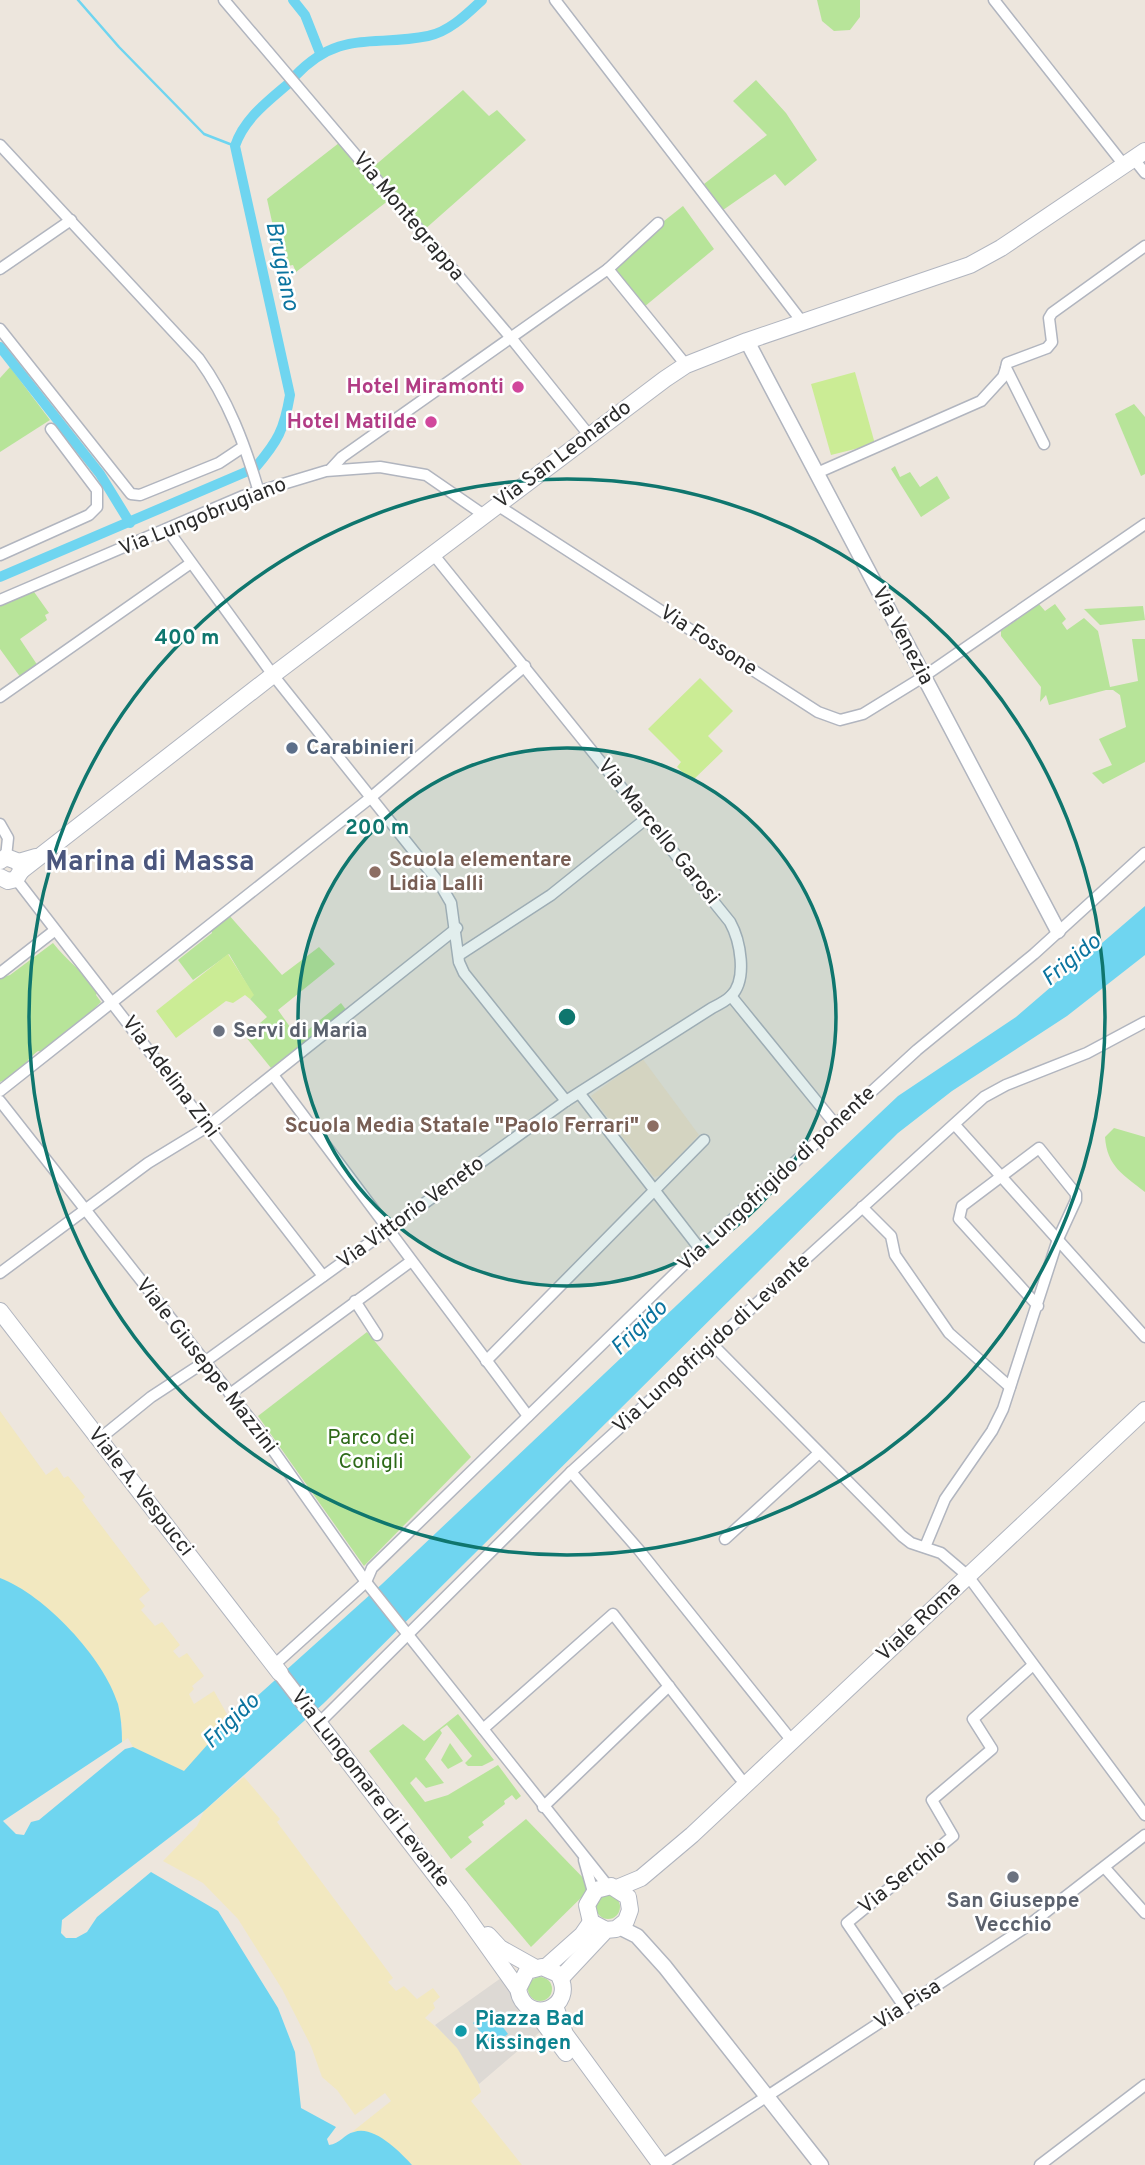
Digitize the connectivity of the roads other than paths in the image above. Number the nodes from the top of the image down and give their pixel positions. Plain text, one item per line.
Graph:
1 (224, 0) edge
2 (555, 0) edge
3 (994, 0) edge
4 (0, 145) edge
5 (1134, 158) edge
6 (1145, 173) edge
7 (71, 220) junction
8 (658, 223) dead end
9 (1145, 246) edge
10 (0, 269) edge
11 (608, 269) junction
12 (803, 323) junction
13 (0, 329) edge
14 (512, 339) junction
15 (747, 341) junction
16 (686, 365) junction
17 (1006, 368) junction
18 (51, 429) dead end
19 (589, 435) junction
20 (1044, 444) dead end
21 (243, 447) junction
22 (330, 470) junction
23 (817, 473) junction
24 (258, 487) junction
25 (491, 510) junction
26 (1145, 524) edge
27 (167, 529) junction
28 (433, 554) junction
29 (0, 555) edge
30 (191, 563) junction
31 (0, 600) edge
32 (525, 666) junction
33 (273, 675) junction
34 (923, 677) junction
35 (0, 697) edge
36 (369, 799) junction
37 (647, 818) junction
38 (0, 824) edge
39 (1145, 853) edge
40 (8, 871) edge
41 (457, 928) junction
42 (54, 931) junction
43 (1059, 931) junction
44 (459, 955) junction
45 (0, 973) edge
46 (732, 996) junction
47 (113, 1003) junction
48 (1145, 1022) edge
49 (273, 1075) junction
50 (0, 1091) edge
51 (580, 1094) junction
52 (0, 1101) edge
53 (566, 1101) junction
54 (835, 1124) junction
55 (955, 1125) junction
56 (207, 1126) junction
57 (704, 1140) dead end
58 (1001, 1177) junction
59 (653, 1191) junction
60 (862, 1207) junction
61 (82, 1212) junction
62 (388, 1229) junction
63 (1058, 1239) junction
64 (700, 1249) junction
65 (410, 1262) junction
66 (0, 1273) edge
67 (323, 1276) junction
68 (355, 1301) junction
69 (1038, 1306) junction
70 (0, 1311) edge
71 (377, 1335) dead end
72 (1145, 1337) edge
73 (712, 1344) junction
74 (486, 1361) junction
75 (203, 1363) junction
76 (1010, 1387) junction
77 (230, 1394) junction
78 (1145, 1410) edge
79 (528, 1416) junction
80 (98, 1440) junction
81 (819, 1452) junction
82 (571, 1472) junction
83 (726, 1539) dead end
84 (925, 1547) junction
85 (968, 1576) junction
86 (369, 1586) junction
87 (405, 1630) junction
88 (1032, 1665) junction
89 (277, 1670) junction
90 (669, 1686) junction
91 (316, 1720) junction
92 (484, 1729) junction
93 (792, 1741) junction
94 (740, 1778) dead end
95 (543, 1807) junction
96 (1145, 1815) edge
97 (692, 1835) junction
98 (1145, 1835) edge
99 (1105, 1868) junction
100 (606, 1889) junction
101 (459, 1906) junction
102 (1145, 1913) edge
103 (615, 1920) junction
104 (540, 1967) junction
105 (561, 1978) junction
106 (518, 1989) junction
107 (555, 2006) junction
108 (905, 2008) junction
109 (534, 2011) junction
110 (1145, 2085) edge
111 (766, 2095) junction
112 (624, 2117) junction
113 (662, 2165) edge
114 (821, 2165) edge
115 (1040, 2165) edge

1 - 14 street, Via Montegrappa
2 - 12 street
3 - 5 street
4 - 7 street
5 - 6 street
5 - 12 main road, Via San Leonardo
7 - 10 street
7 - 21 street
8 - 11 street
9 - 17 street
11 - 14 street
11 - 16 street
12 - 15 main road, Via San Leonardo
13 - 21 street
14 - 19 street, Via Montegrappa
14 - 22 street
15 - 16 main road, Via San Leonardo
15 - 23 street, Via Venezia
16 - 19 main road, Via San Leonardo
17 - 20 street
17 - 23 street
18 - 29 street
19 - 25 main road, Via San Leonardo
21 - 24 street
22 - 24 street, Via Lungobrugiano
22 - 25 street, Via Lungobrugiano
23 - 34 street, Via Venezia
24 - 27 street, Via Lungobrugiano
25 - 28 main road, Via San Leonardo
25 - 34 street, Via Fossone
26 - 34 street, Via Fossone
27 - 30 street
27 - 31 street, Via Lungobrugiano
28 - 32 street, Via Marcello Garosi
28 - 33 main road, Via San Leonardo
30 - 33 street
30 - 35 street
32 - 36 street
32 - 37 street, Via Marcello Garosi
33 - 36 street
33 - 40 main road, Via San Leonardo
34 - 43 street, Via Venezia
36 - 41 street
36 - 47 street
37 - 44 street
37 - 46 street, Via Marcello Garosi
38 - 40 street
39 - 43 street, Via Lungofrigido di ponente
40 - 42 street, Via Adelina Zini
41 - 44 street
41 - 49 street
42 - 45 street
42 - 47 street, Via Adelina Zini
43 - 54 street, Via Lungofrigido di ponente
44 - 53 street
46 - 51 street, Via Vittorio Veneto
46 - 54 street
47 - 50 street
47 - 56 street, Via Adelina Zini
48 - 55 street, Via Lungofrigido di Levante
49 - 56 street
49 - 62 street
51 - 53 street, Via Vittorio Veneto
51 - 59 street
52 - 61 street, Viale Giuseppe Mazzini
53 - 62 street, Via Vittorio Veneto
54 - 64 street, Via Lungofrigido di ponente
55 - 58 street
55 - 60 street, Via Lungofrigido di Levante
56 - 61 street
56 - 67 street, Via Adelina Zini
57 - 59 street
58 - 63 street
58 - 63 street
58 - 69 street
59 - 64 street
59 - 74 street
60 - 73 street, Via Lungofrigido di Levante
60 - 76 street
61 - 66 street
61 - 75 street, Viale Giuseppe Mazzini
62 - 65 street
62 - 67 street, Via Vittorio Veneto
63 - 69 street
63 - 72 street
64 - 79 street, Via Lungofrigido di ponente
65 - 68 street
65 - 74 street
67 - 75 street, Via Vittorio Veneto
68 - 71 street
68 - 77 street
69 - 76 street
70 - 80 main road, Viale A. Vespucci
73 - 81 street
73 - 82 street, Via Lungofrigido di Levante
74 - 79 street
75 - 77 street, Viale Giuseppe Mazzini
75 - 80 street, Via Vittorio Veneto
76 - 84 street
77 - 86 street, Viale Giuseppe Mazzini
78 - 85 main road, Viale Roma
79 - 86 street, Via Lungofrigido di ponente
80 - 89 main road, Viale A. Vespucci
81 - 83 street
81 - 84 street
82 - 87 street, Via Lungofrigido di Levante
82 - 93 street
84 - 85 street
85 - 88 street
85 - 93 main road, Viale Roma
86 - 87 street, Viale Giuseppe Mazzini
86 - 89 street, Via Lungofrigido di ponente
87 - 91 street, Via Lungofrigido di Levante
87 - 92 street, Viale Giuseppe Mazzini
88 - 96 street
88 - 108 street, Via Serchio
89 - 91 street, Via Lungomare di Levante
90 - 92 street
90 - 94 street
90 - 95 street
91 - 101 main road, Via Lungomare di Levante
92 - 95 street, Viale Giuseppe Mazzini
93 - 97 main road, Viale Roma
95 - 100 street, Viale Giuseppe Mazzini
97 - 100 main road, Viale Roma
97 - 103 main road, Viale Roma
98 - 99 street, Via Pisa
99 - 102 street
99 - 108 street, Via Pisa
100 - 103 main road
100 - 103 main road
101 - 104 main road, Via Lungomare di Levante
101 - 106 main road, Via Lungomare di Levante
103 - 104 main road, Viale Roma
103 - 105 main road, Viale Roma
103 - 111 street
104 - 105 main road
104 - 106 main road
105 - 107 main road
106 - 109 main road
107 - 109 main road
107 - 112 main road
108 - 111 street, Via Pisa
109 - 112 main road
110 - 115 street
111 - 113 street, Via Pisa
111 - 114 street
112 - 113 main road

